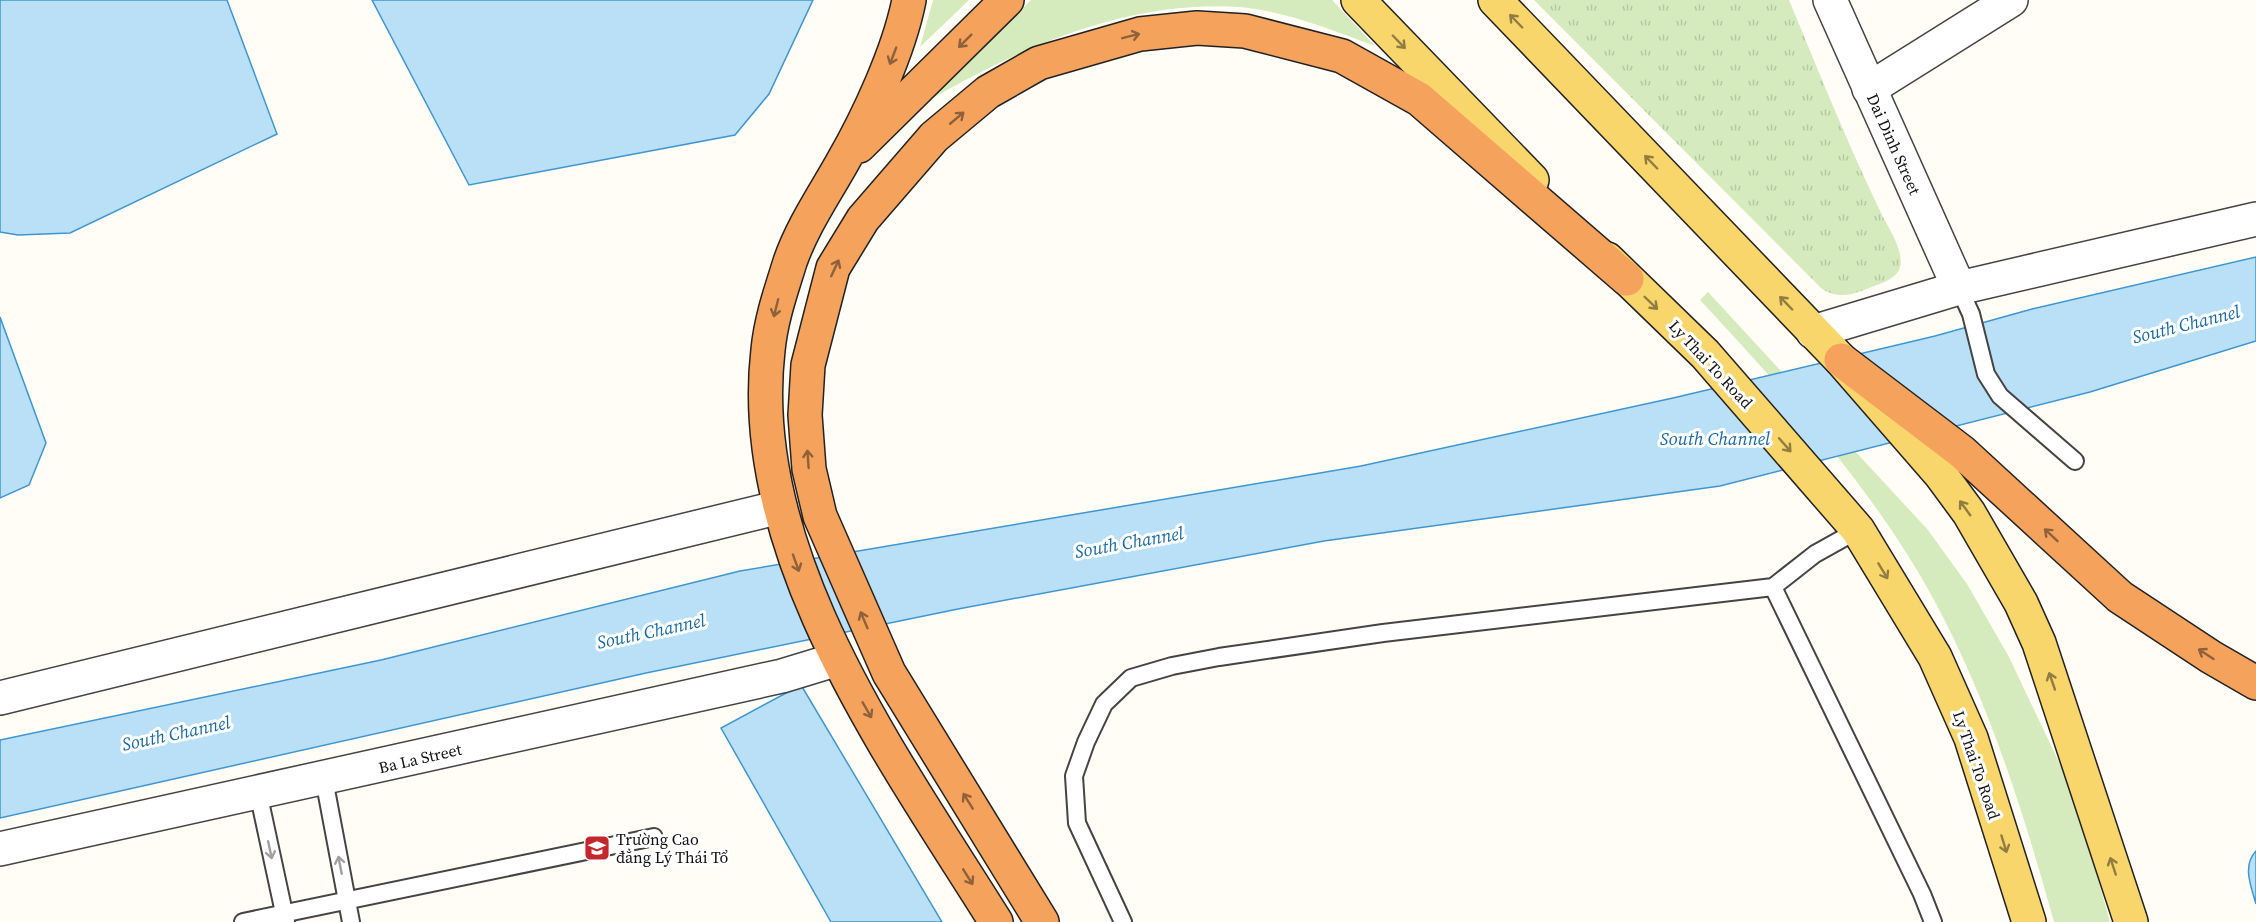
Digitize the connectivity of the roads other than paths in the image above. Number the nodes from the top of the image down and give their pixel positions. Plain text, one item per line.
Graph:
1 (909, 0) edge
2 (1007, 0) edge
3 (1358, 0) edge
4 (1495, 0) edge
5 (1830, 0) edge
6 (2011, 0) edge
7 (1869, 89) junction
8 (843, 162) junction
9 (2256, 219) edge
10 (1627, 279) junction
11 (1959, 288) junction
12 (1813, 332) junction
13 (1841, 360) junction
14 (2075, 461) dead end
15 (780, 507) junction
16 (1858, 530) junction
17 (1773, 588) junction
18 (838, 659) junction
19 (2256, 683) edge
20 (0, 699) edge
21 (324, 779) junction
22 (258, 792) junction
23 (654, 837) dead end
24 (0, 849) edge
25 (347, 902) junction
26 (285, 918) edge
27 (243, 922) edge
28 (351, 922) edge
29 (996, 922) edge
30 (1042, 922) edge
31 (1123, 922) edge
32 (1933, 922) edge
33 (2029, 922) edge
34 (2132, 922) edge

1 -> 8 highway
2 -> 8 highway
3 -> 10 main road, Ly Thai To Road
12 -> 4 main road
5 - 7 street, Dai Dinh Street
6 - 7 street
7 - 11 street, Dai Dinh Street
8 -> 15 highway
9 - 11 street
10 -> 16 main road, Ly Thai To Road
30 -> 10 highway
11 - 12 street
11 - 14 lane
12 - 13 main road
19 -> 13 highway
34 -> 13 main road
15 -> 18 highway
15 - 20 street
16 - 17 lane
16 -> 33 main road, Ly Thai To Road
17 - 31 lane
17 - 32 lane
18 - 21 street, Ba La Street
18 -> 29 highway
21 - 22 street, Ba La Street
25 -> 21 lane
22 - 24 street, Ba La Street
22 -> 26 lane
23 - 25 lane
25 - 26 lane
25 - 28 lane
26 - 27 lane

